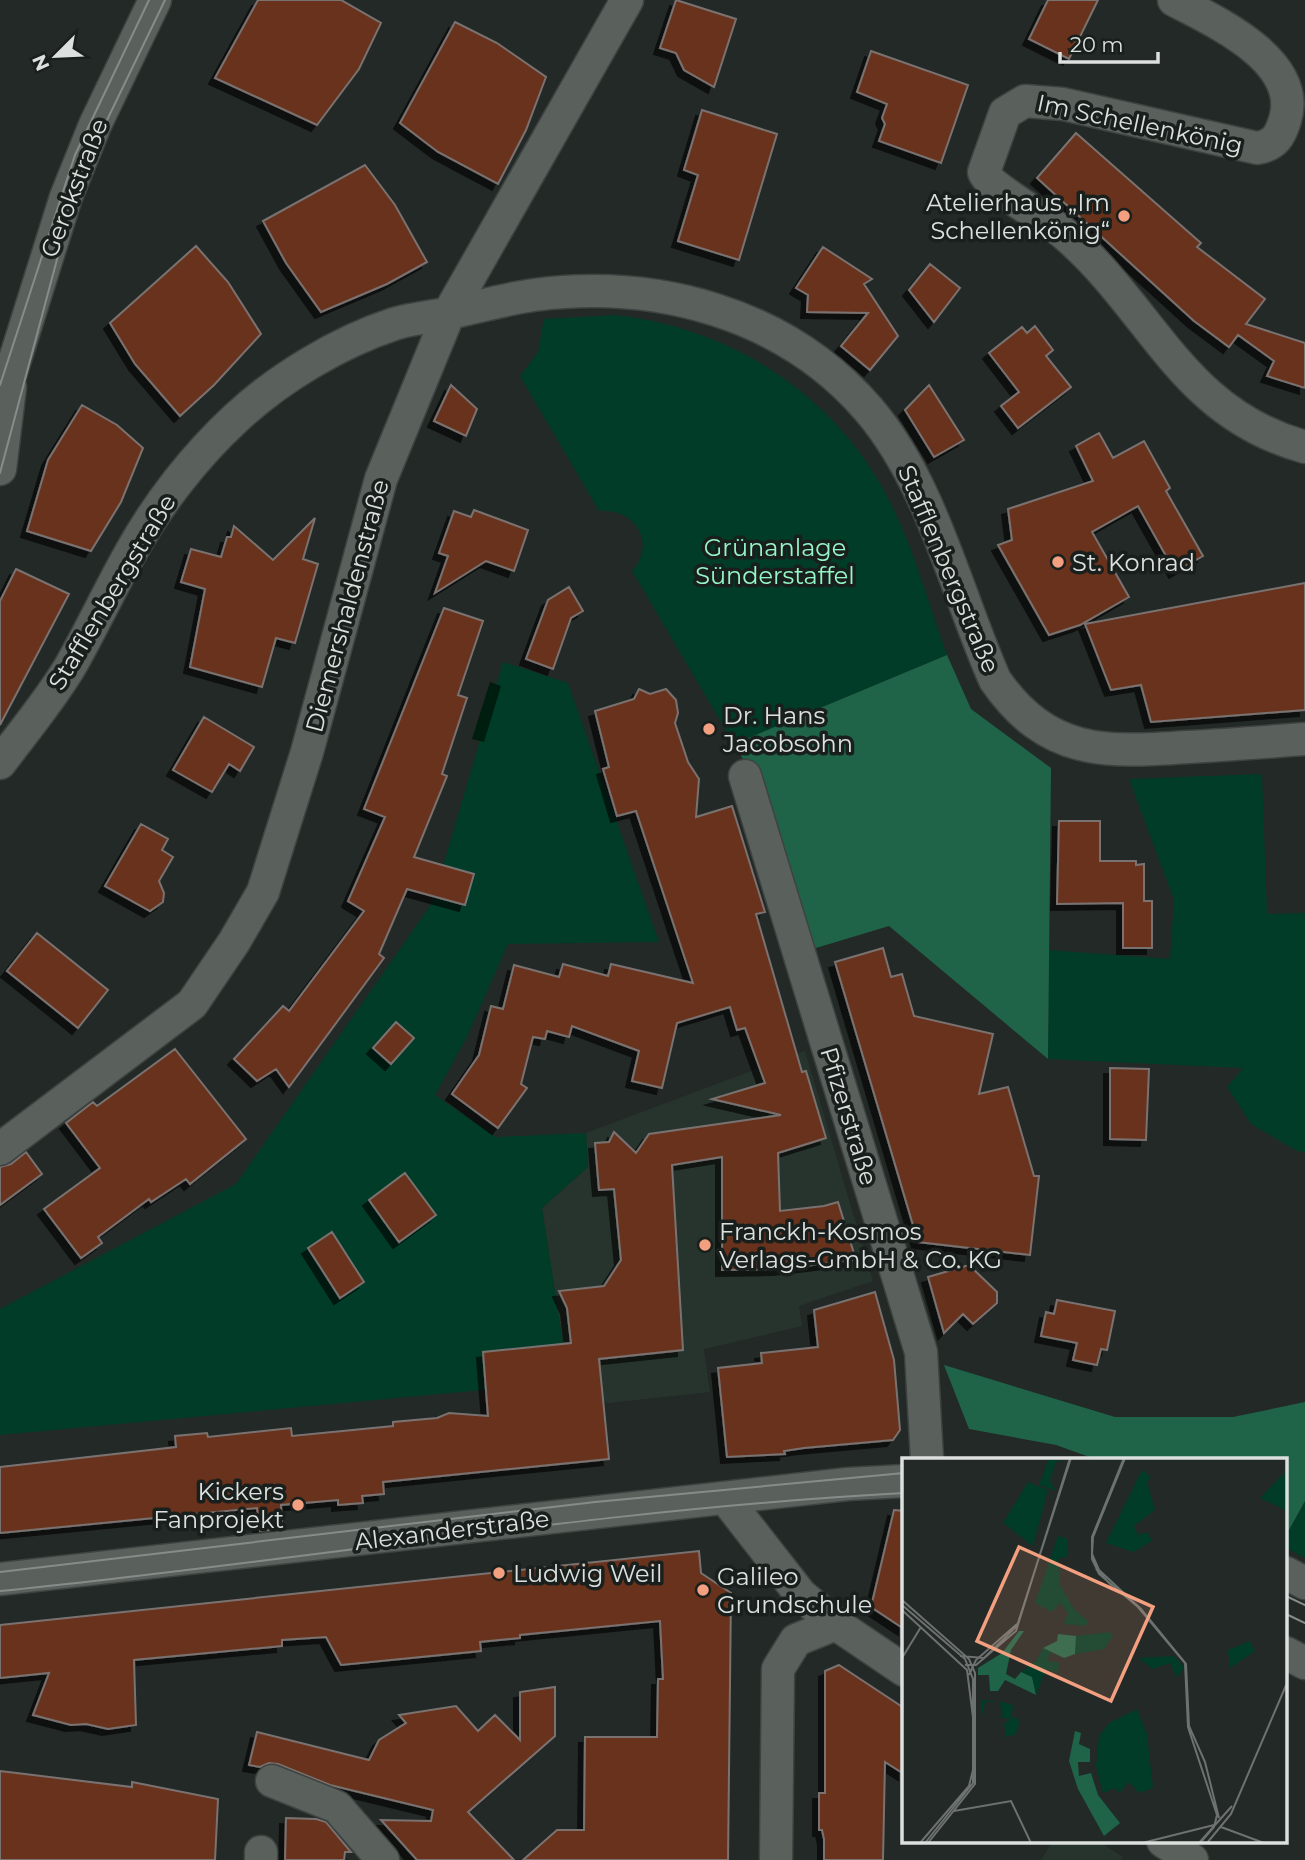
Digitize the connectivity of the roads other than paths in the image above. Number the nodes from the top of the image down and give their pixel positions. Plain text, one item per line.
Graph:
1 (155, 0) edge
2 (627, 0) edge
3 (1174, 0) edge
4 (449, 313) junction
5 (5, 395) edge
6 (1305, 447) edge
7 (0, 469) edge
8 (1305, 739) edge
9 (0, 763) edge
10 (745, 776) dead end
11 (0, 1149) edge
12 (927, 1458) edge
13 (902, 1480) edge
14 (726, 1499) junction
15 (1288, 1574) edge
16 (0, 1579) edge
17 (1305, 1583) edge
18 (836, 1624) junction
19 (1288, 1654) edge
20 (1305, 1663) edge
21 (902, 1669) edge
22 (272, 1782) dead end
23 (1165, 1842) edge
24 (383, 1860) edge
25 (776, 1860) edge
26 (1192, 1860) edge

1 - 5 street, Gerokstraße
2 - 4 street, Diemershaldenstraße
3 - 6 street, Im Schellenkönig
4 - 8 street, Stafflenbergstraße
4 - 9 street, Stafflenbergstraße
4 - 11 street, Diemershaldenstraße
5 - 7 street, Gerokstraße
10 - 12 street, Pfizerstraße
13 - 14 street, Alexanderstraße
14 - 16 street, Alexanderstraße
14 - 18 street
15 - 17 street
18 - 21 street
18 - 25 street
19 - 20 street
22 - 24 street
23 - 26 street

